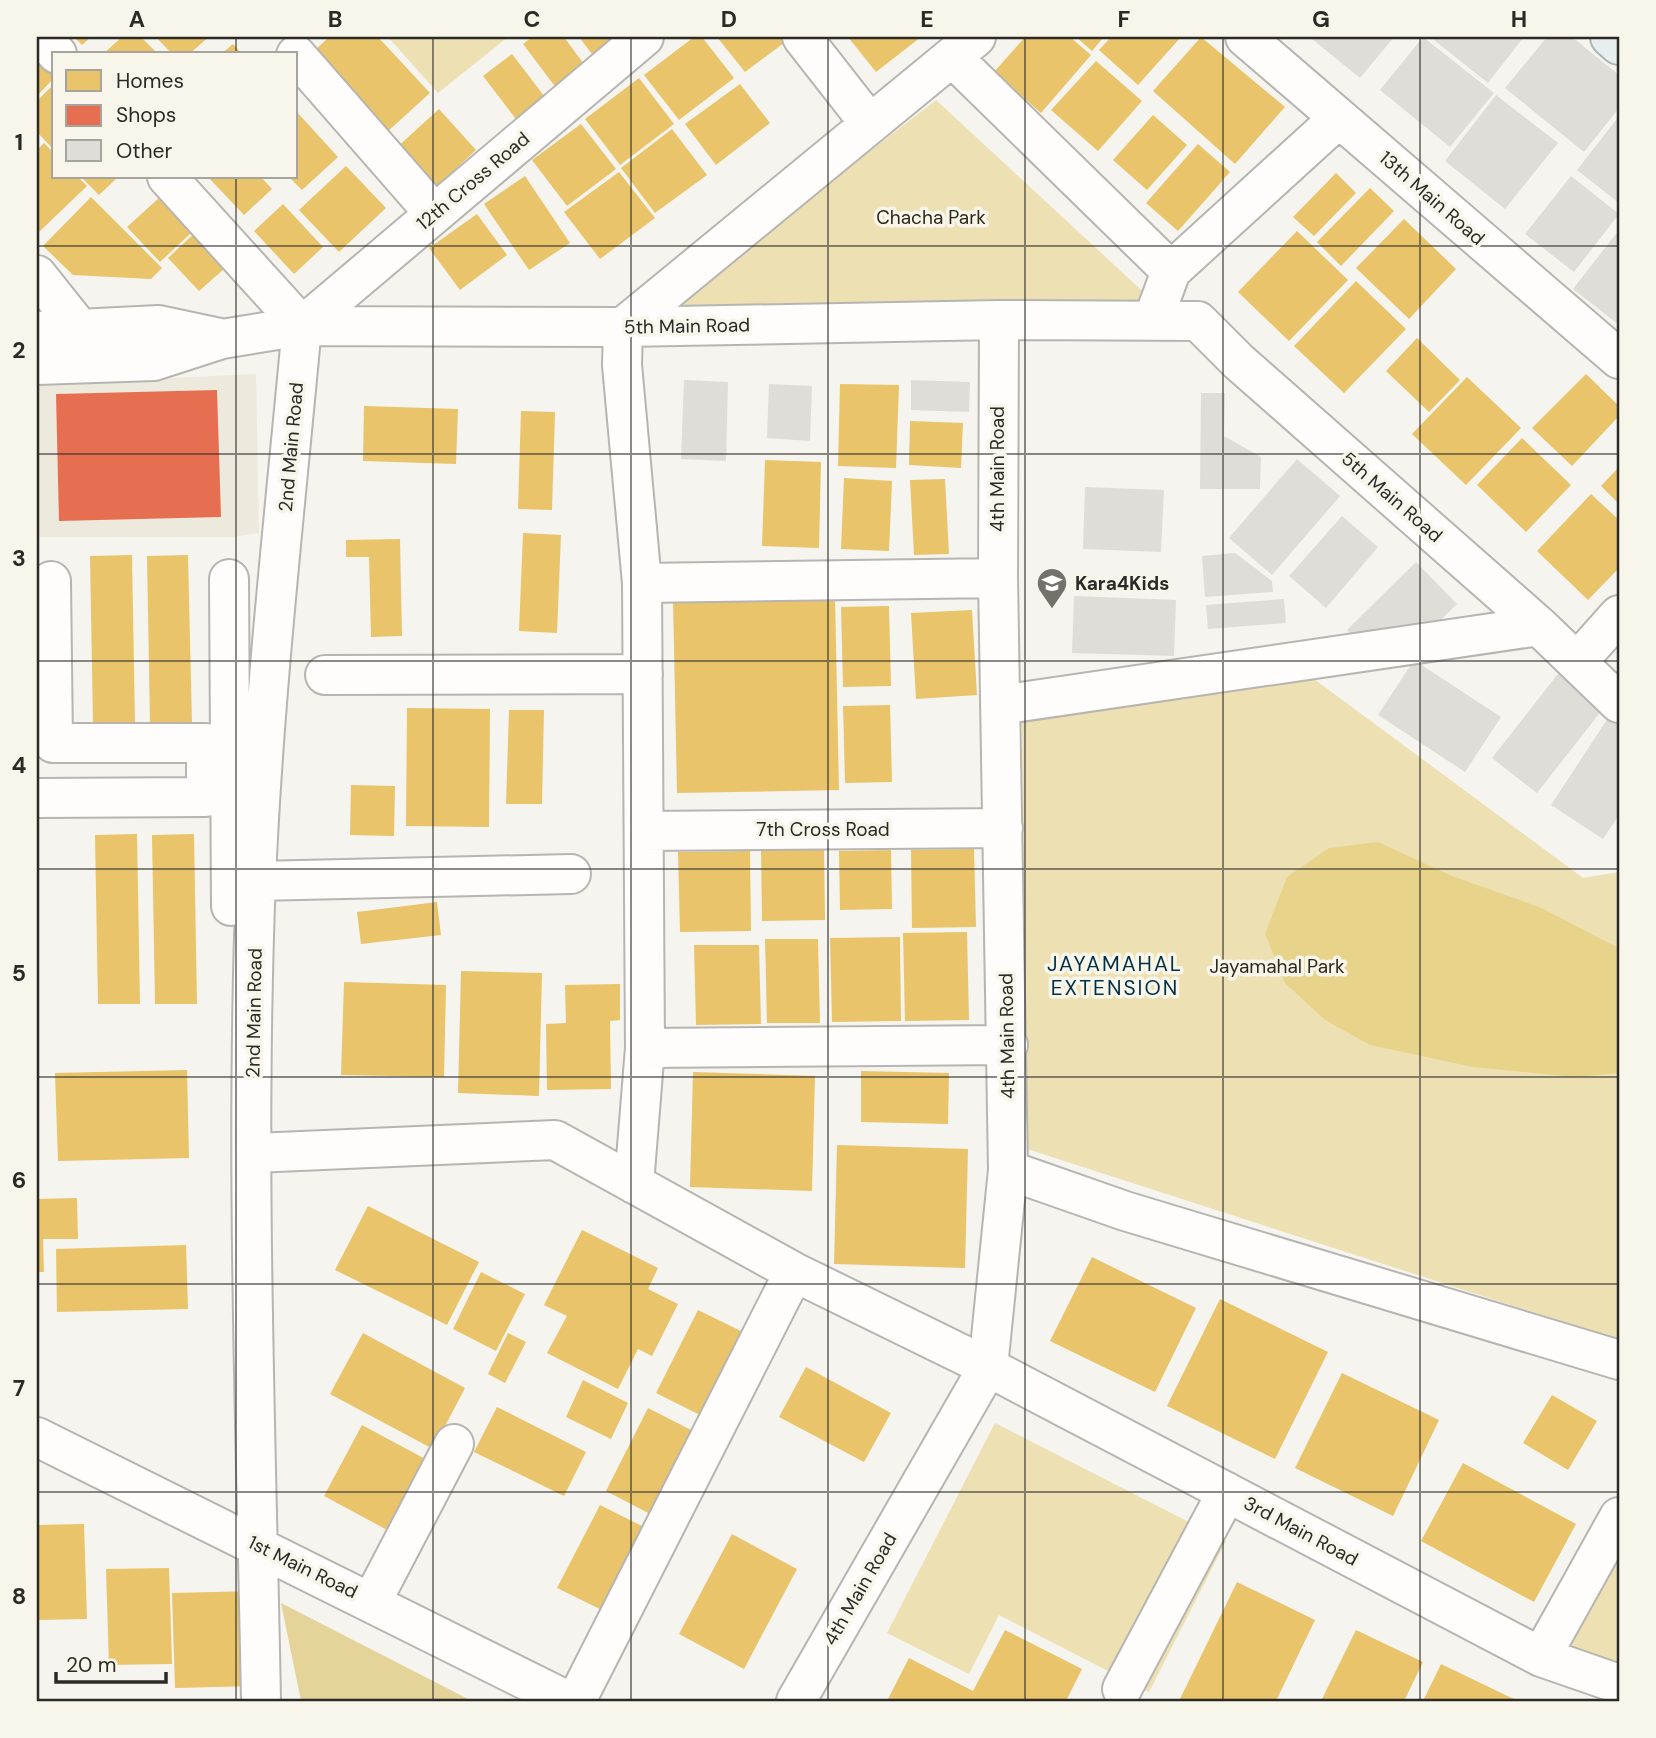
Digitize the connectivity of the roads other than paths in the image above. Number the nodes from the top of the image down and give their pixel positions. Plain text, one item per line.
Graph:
1 (41, 37) edge
2 (280, 37) edge
3 (644, 37) edge
4 (802, 37) edge
5 (1245, 37) edge
6 (1610, 37) edge
7 (1619, 46) edge
8 (964, 47) edge
9 (55, 52) edge
10 (292, 52) edge
11 (298, 58) edge
12 (1339, 118) junction
13 (870, 124) junction
14 (168, 178) edge
15 (434, 214) junction
16 (1171, 271) junction
17 (37, 275) edge
18 (999, 320) junction
19 (1153, 320) junction
20 (302, 326) junction
21 (623, 327) junction
22 (80, 329) junction
23 (37, 331) edge
24 (222, 338) junction
25 (1619, 359) edge
26 (37, 365) edge
27 (998, 578) junction
28 (229, 579) dead end
29 (51, 581) dead end
30 (642, 583) junction
31 (1619, 615) edge
32 (1539, 626) junction
33 (1577, 662) junction
34 (643, 674) junction
35 (325, 675) dead end
36 (1619, 703) edge
37 (1000, 705) junction
38 (233, 759) junction
39 (37, 798) edge
40 (1003, 828) junction
41 (644, 831) junction
42 (570, 874) dead end
43 (256, 881) junction
44 (231, 961) dead end
45 (1008, 1045) junction
46 (645, 1048) junction
47 (252, 1153) junction
48 (1008, 1170) junction
49 (634, 1184) junction
50 (794, 1272) junction
51 (1619, 1360) edge
52 (988, 1367) junction
53 (37, 1437) edge
54 (454, 1444) dead end
55 (1227, 1492) junction
56 (1619, 1517) edge
57 (258, 1545) junction
58 (372, 1601) junction
59 (1541, 1657) junction
60 (1619, 1684) edge
61 (1122, 1689) dead end
62 (261, 1701) edge
63 (568, 1701) edge
64 (576, 1701) edge
65 (796, 1701) edge

1 - 9 street
2 - 10 street
3 - 15 street, 12th Cross Road
4 - 13 street
5 - 12 street, 13th Main Road
6 - 7 main road
8 - 13 street
8 - 16 street
11 - 15 street
12 - 16 street
12 - 25 street, 13th Main Road
13 - 21 street
14 - 20 street
15 - 20 street, 12th Cross Road
16 - 19 street
17 - 22 street
18 - 19 street, 5th Main Road
18 - 21 street, 5th Main Road
18 - 27 street, 4th Main Road
19 - 32 street, 5th Main Road
20 - 21 street, 5th Main Road
20 - 24 street, 5th Main Road
20 - 38 street, 2nd Main Road
21 - 30 street
22 - 23 street, 5th Main Road
22 - 24 street, 5th Main Road
24 - 26 street, 5th Main Road
27 - 30 street
27 - 37 street, 4th Main Road
28 - 38 street
29 - 38 street
30 - 34 street
31 - 33 street
32 - 33 street, 5th Main Road
32 - 37 street
33 - 36 street, 5th Main Road
34 - 35 street
34 - 41 street
37 - 40 street, 4th Main Road
38 - 39 street
38 - 43 street, 2nd Main Road
38 - 44 street
40 - 41 street, 7th Cross Road
40 - 45 street, 4th Main Road
41 - 46 street
42 - 43 street
43 - 47 street, 2nd Main Road
45 - 46 street
45 - 48 street, 4th Main Road
46 - 49 street
47 - 49 street, 3rd Main Road
47 - 57 street, 2nd Main Road
48 - 51 street
48 - 52 street, 4th Main Road
49 - 50 street, 3rd Main Road
50 - 52 street, 3rd Main Road
50 - 64 street
52 - 55 street, 3rd Main Road
52 - 65 street, 4th Main Road
53 - 57 street, 1st Main Road
54 - 58 street
55 - 59 street, 3rd Main Road
55 - 61 street
56 - 59 street
57 - 58 street, 1st Main Road
57 - 62 street, 2nd Main Road
58 - 63 street, 1st Main Road
59 - 60 street, 3rd Main Road

